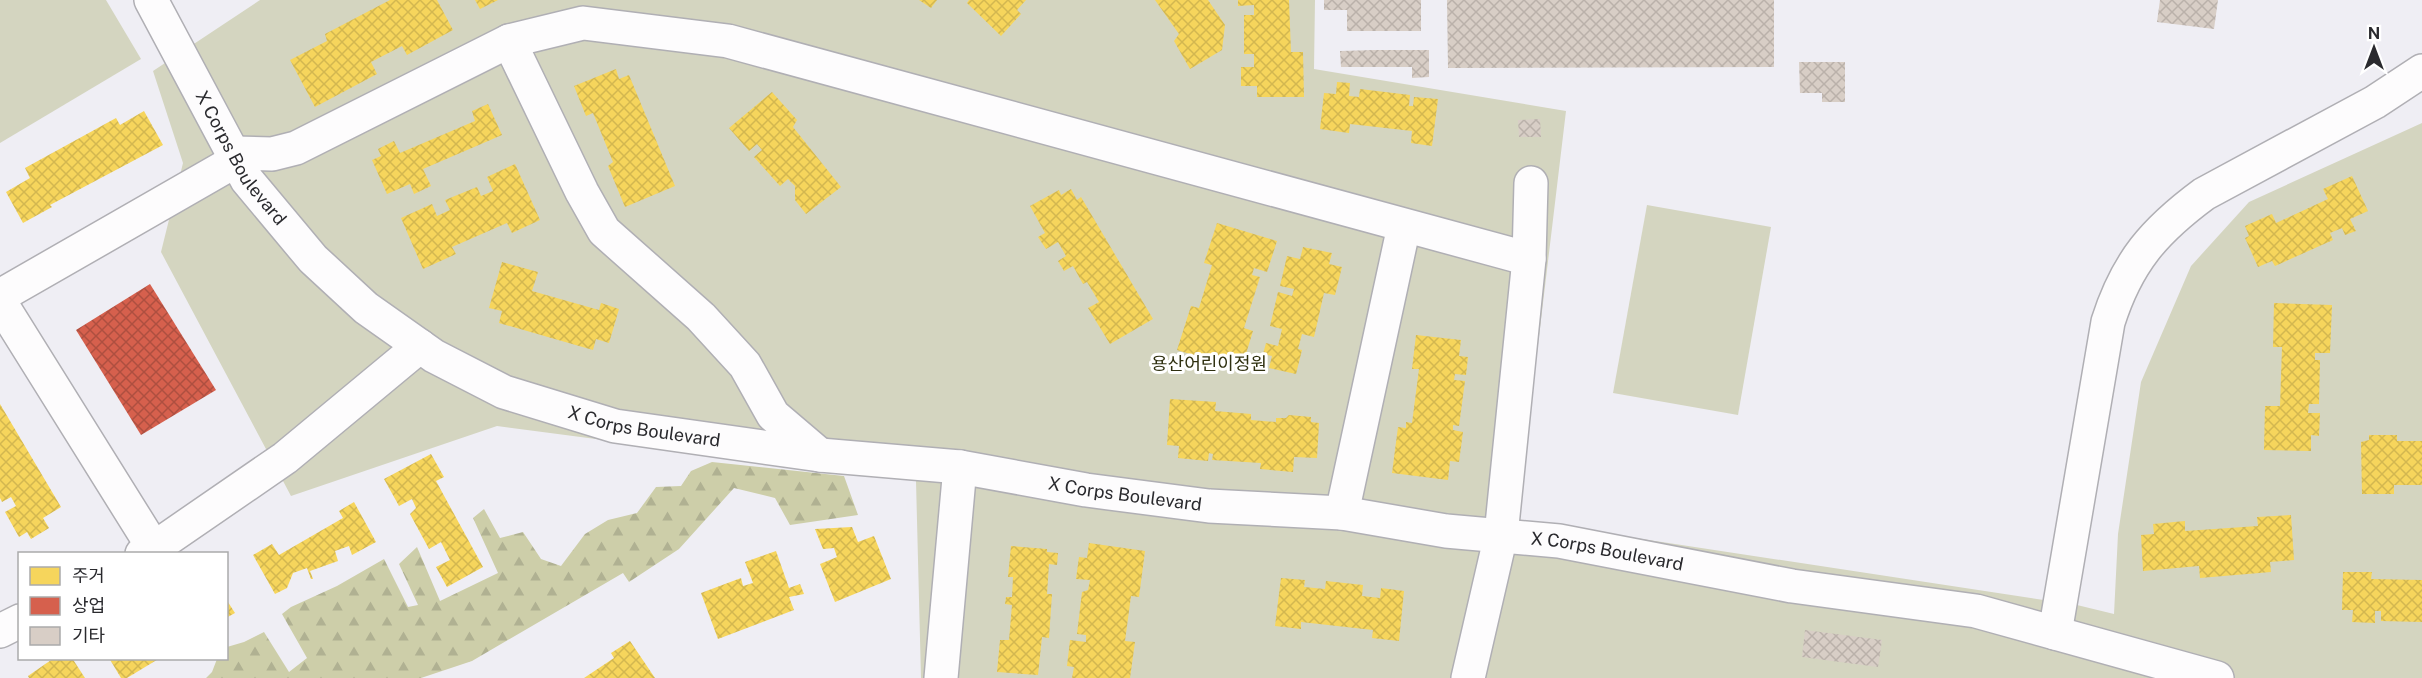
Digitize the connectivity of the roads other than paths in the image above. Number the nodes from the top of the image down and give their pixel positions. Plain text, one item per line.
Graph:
1 (151, 0) edge
2 (509, 41) junction
3 (2422, 71) edge
4 (236, 157) junction
5 (1531, 183) dead end
6 (1404, 226) junction
7 (1528, 259) junction
8 (0, 296) edge
9 (0, 303) edge
10 (420, 346) junction
11 (820, 455) junction
12 (960, 467) junction
13 (1342, 513) junction
14 (1501, 535) junction
15 (147, 550) edge
16 (18, 622) edge
17 (0, 631) edge
18 (2055, 633) junction
19 (941, 678) edge
20 (1468, 678) edge
21 (2217, 678) edge

1 - 4 street, X Corps Boulevard
2 - 4 street
2 - 6 street
2 - 11 street
3 - 18 street
4 - 8 street
4 - 10 street, X Corps Boulevard
5 - 7 street
6 - 7 street
6 - 13 street
7 - 14 street
9 - 15 street
10 - 11 street, X Corps Boulevard
10 - 15 street
11 - 12 street, X Corps Boulevard
12 - 13 street, X Corps Boulevard
12 - 19 street
13 - 14 street, X Corps Boulevard
14 - 18 street, X Corps Boulevard
14 - 20 street
16 - 17 street
18 - 21 street, X Corps Boulevard

